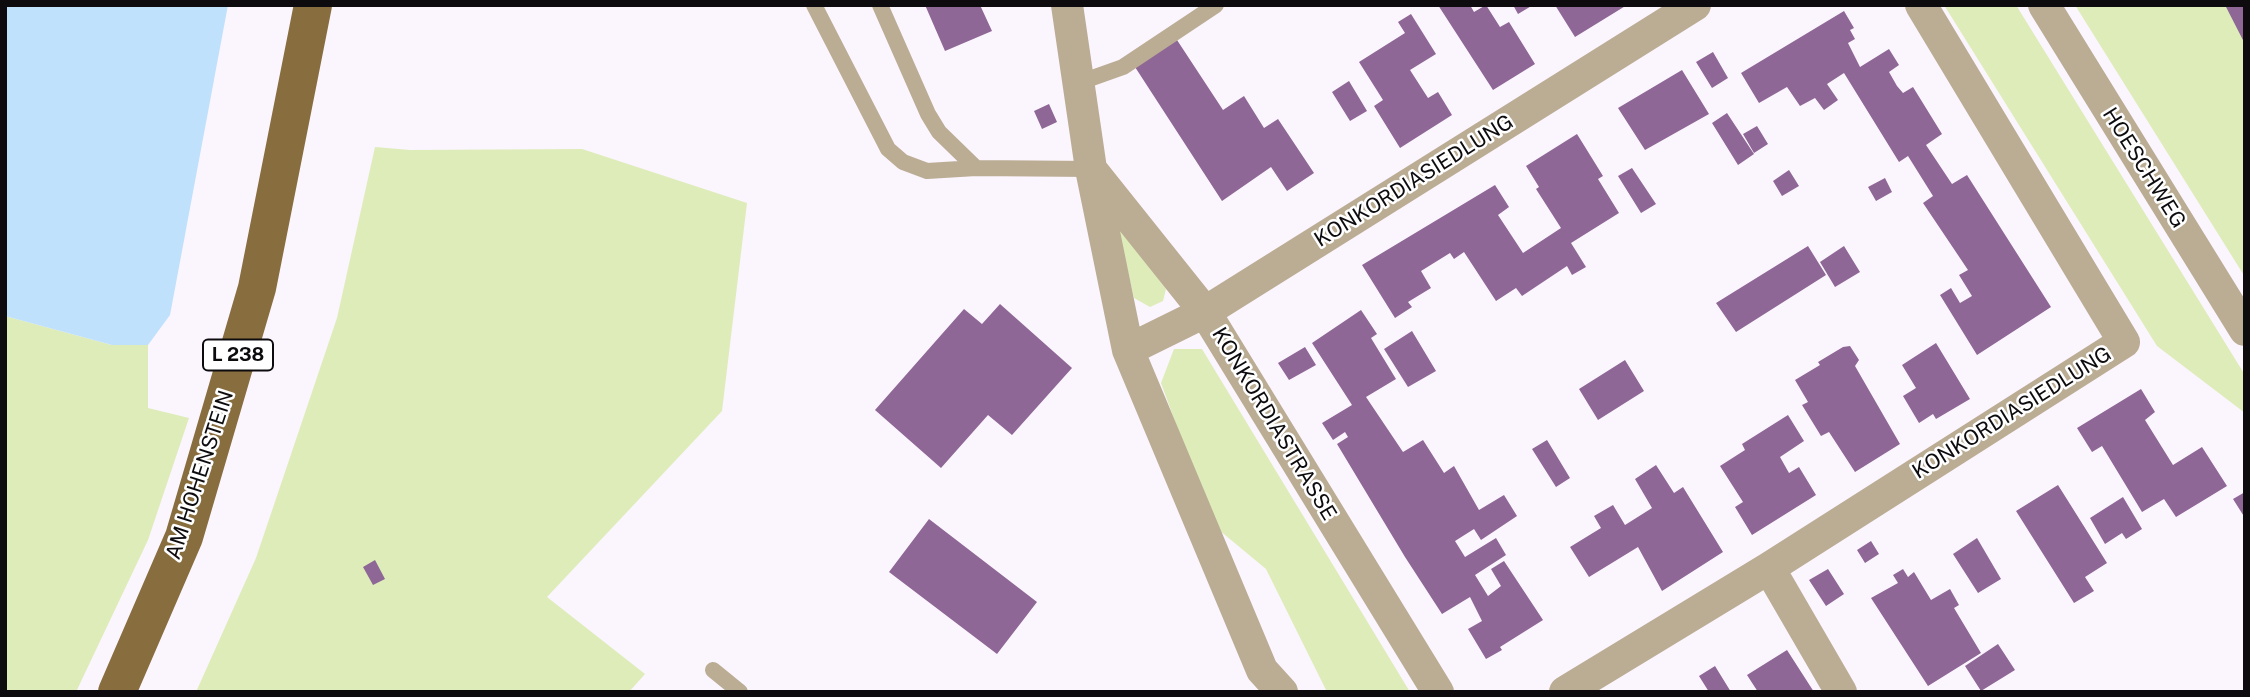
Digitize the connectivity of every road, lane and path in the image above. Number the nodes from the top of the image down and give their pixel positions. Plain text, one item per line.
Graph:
1 (313, 5) edge
2 (814, 5) edge
3 (880, 5) edge
4 (1067, 5) edge
5 (1216, 5) edge
6 (1695, 5) edge
7 (1921, 5) edge
8 (2044, 5) edge
9 (1078, 83) junction
10 (976, 168) junction
11 (1091, 169) junction
12 (1205, 312) junction
13 (2245, 330) edge
14 (1128, 350) junction
15 (1769, 568) junction
16 (713, 670) dead end
17 (117, 692) edge
18 (740, 692) edge
19 (1282, 692) edge
20 (1438, 692) edge
21 (1565, 692) edge
22 (1841, 692) edge

1 - 17 main road, AM HOHENSTEIN / L 238
2 - 10 lane
3 - 10 lane
4 - 9 street, KONKORDIASTRASSE
5 - 9 lane
6 - 12 street, KONKORDIASIEDLUNG
7 - 15 street, KONKORDIASIEDLUNG
8 - 13 street, HOESCHWEG
9 - 11 street, KONKORDIASTRASSE
10 - 11 lane
11 - 12 street, KONKORDIASTRASSE
11 - 14 street, KONKORDIASTRASSE
12 - 14 street, KONKORDIASIEDLUNG
12 - 20 street, KONKORDIASTRASSE
14 - 19 street, KONKORDIASTRASSE
15 - 21 street, KONKORDIASIEDLUNG
15 - 22 street
16 - 18 lane

